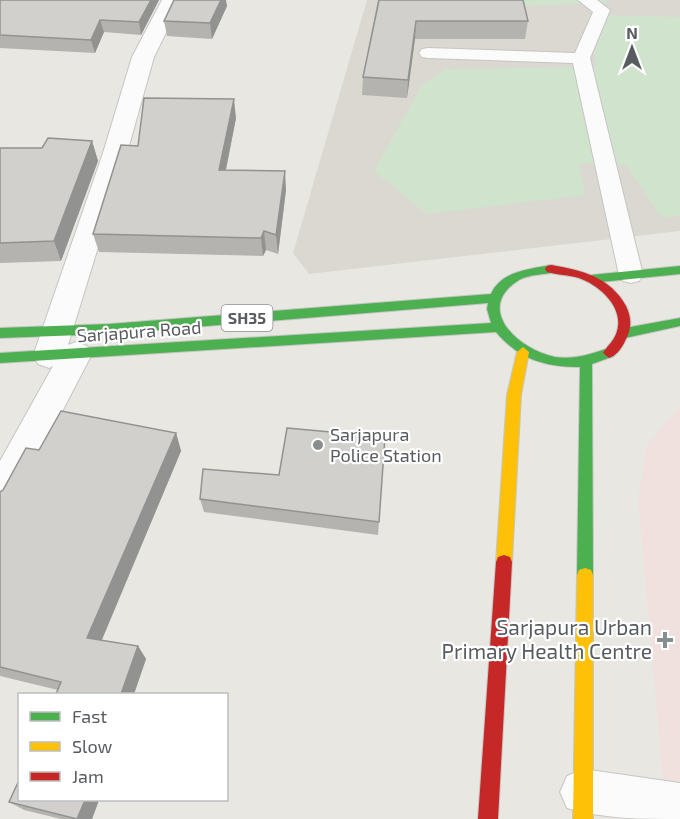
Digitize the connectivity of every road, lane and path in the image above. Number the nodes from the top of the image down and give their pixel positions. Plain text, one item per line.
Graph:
1 (172, 0) edge
2 (586, 0) edge
3 (428, 53) dead end
4 (581, 58) junction
5 (680, 270) edge
6 (631, 275) junction
7 (591, 279) junction
8 (494, 298) junction
9 (680, 322) edge
10 (496, 327) junction
11 (0, 333) edge
12 (625, 333) junction
13 (61, 347) junction
14 (522, 352) junction
15 (0, 358) edge
16 (586, 363) junction
17 (0, 495) edge
18 (583, 806) edge
19 (680, 806) edge
20 (488, 819) edge

1 - 13 street
2 - 4 lane
3 - 4 lane
4 - 6 lane
5 - 6 main road
6 - 7 main road
7 - 8 main road
7 - 12 main road
8 - 10 main road
8 - 13 main road, Sarjapura Road / SH35
9 - 12 main road
10 - 13 main road, Sarjapura Road
10 - 14 main road
11 - 13 main road, Sarjapura Road / SH35
12 - 16 main road
13 - 15 main road, Sarjapura Road
13 - 17 street
14 - 16 main road
14 - 20 main road
16 - 18 main road
18 - 19 street

